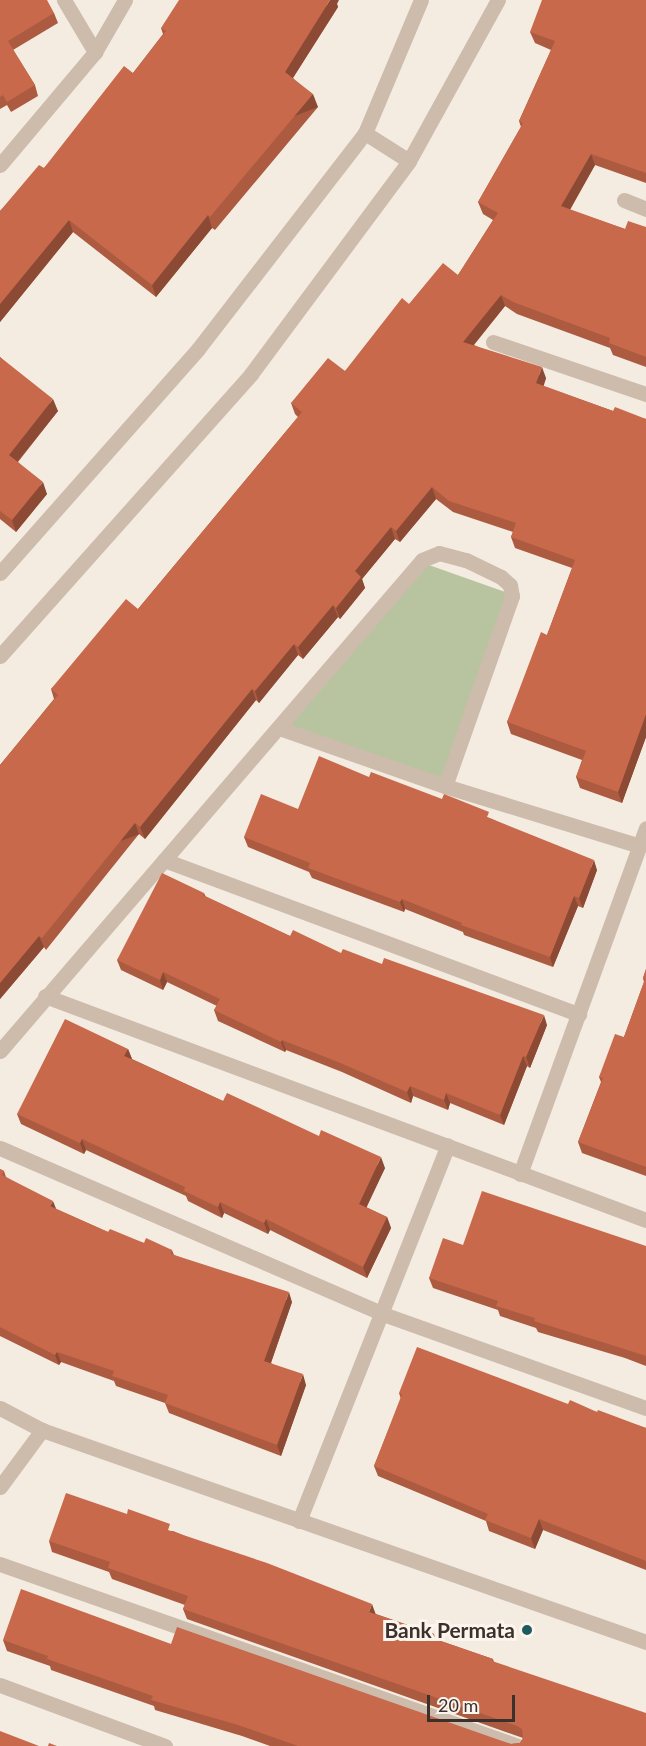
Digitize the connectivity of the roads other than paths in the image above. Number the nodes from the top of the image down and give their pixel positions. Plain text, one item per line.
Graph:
1 (64, 0) edge
2 (125, 0) edge
3 (421, 0) edge
4 (498, 0) edge
5 (95, 52) junction
6 (365, 133) junction
7 (409, 161) junction
8 (0, 165) edge
9 (624, 200) dead end
10 (646, 209) edge
11 (493, 342) dead end
12 (646, 394) edge
13 (0, 573) edge
14 (0, 656) edge
15 (279, 728) junction
16 (445, 786) junction
17 (646, 828) edge
18 (640, 846) junction
19 (164, 860) junction
20 (45, 996) junction
21 (579, 1014) junction
22 (0, 1051) edge
23 (448, 1144) junction
24 (0, 1148) edge
25 (520, 1174) junction
26 (646, 1220) edge
27 (383, 1314) junction
28 (0, 1408) edge
29 (646, 1408) edge
30 (42, 1430) junction
31 (0, 1487) edge
32 (300, 1521) junction
33 (0, 1564) edge
34 (646, 1642) edge
35 (0, 1685) edge
36 (165, 1746) edge
37 (518, 1746) edge

1 - 5 street
2 - 5 street
3 - 6 street
4 - 7 street
5 - 8 street
6 - 7 street
6 - 13 street
7 - 14 street
9 - 10 street
11 - 12 street
15 - 16 street
15 - 16 street
15 - 19 street
16 - 18 street
17 - 18 street
18 - 21 street
19 - 20 street
19 - 21 street
20 - 22 street
20 - 23 street
21 - 25 street
23 - 25 street
23 - 27 street
24 - 27 street
25 - 26 street
27 - 29 street
27 - 32 street
28 - 30 street
30 - 31 street
30 - 32 street
32 - 34 street
33 - 37 street
35 - 36 street

